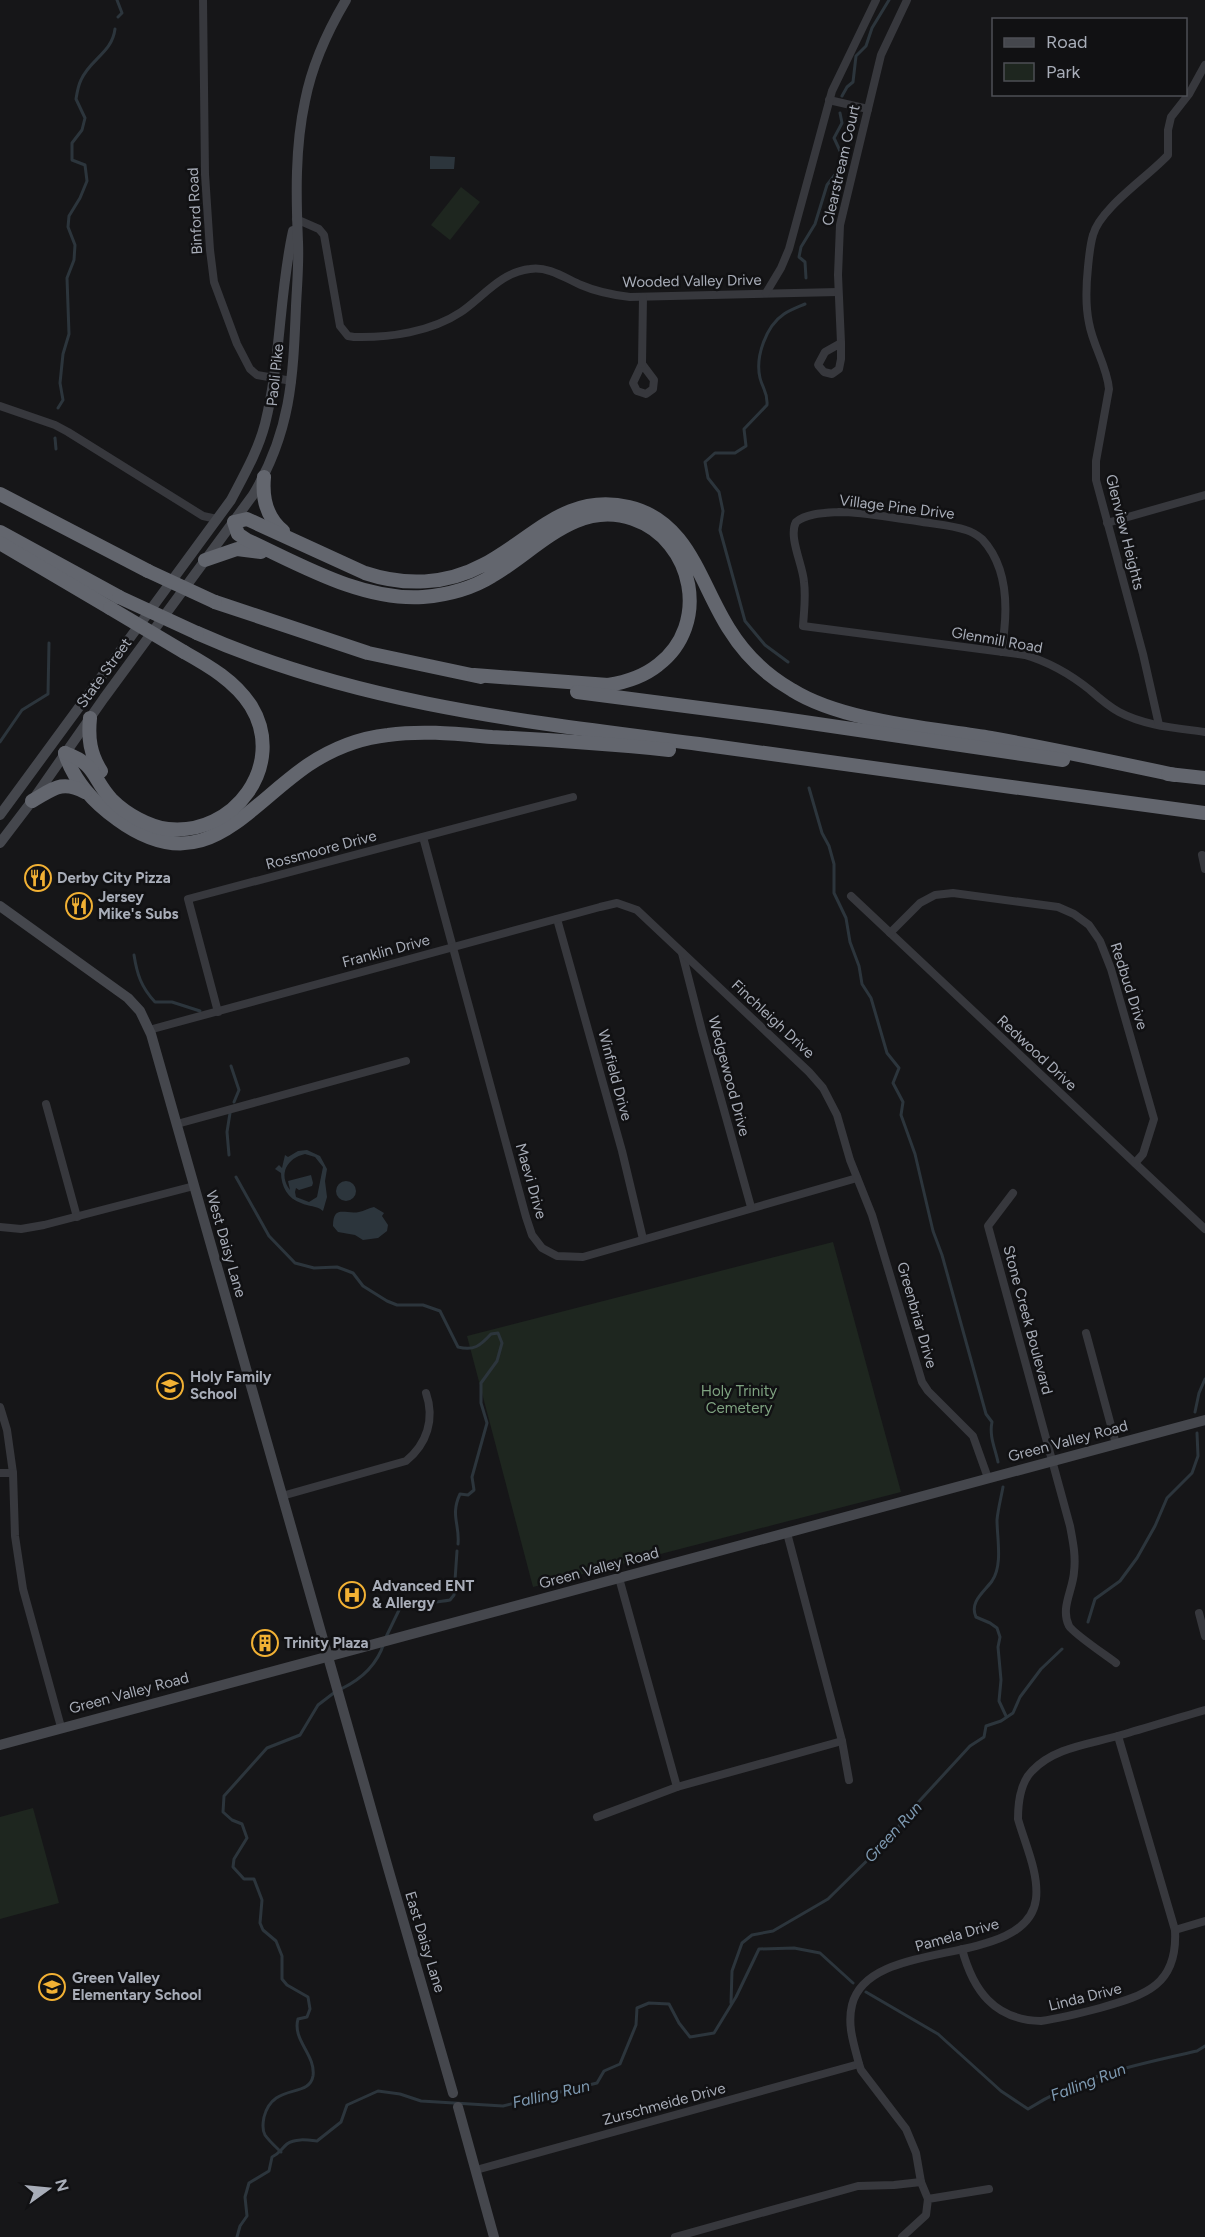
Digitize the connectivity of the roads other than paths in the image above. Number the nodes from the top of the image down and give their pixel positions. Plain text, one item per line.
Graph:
1 (203, 0) edge
2 (346, 0) edge
3 (876, 0) edge
4 (907, 0) edge
5 (1205, 65) edge
6 (829, 100) junction
7 (868, 109) junction
8 (296, 219) junction
9 (838, 292) junction
10 (766, 293) junction
11 (643, 297) junction
12 (841, 343) dead end
13 (642, 364) dead end
14 (274, 378) junction
15 (292, 381) junction
16 (0, 406) edge
17 (264, 477) junction
18 (0, 494) edge
19 (1205, 495) edge
20 (218, 519) junction
21 (234, 522) junction
22 (1107, 523) junction
23 (0, 532) edge
24 (0, 543) edge
25 (303, 543) junction
26 (277, 553) junction
27 (205, 560) junction
28 (115, 602) junction
29 (803, 626) joint
30 (1001, 652) junction
31 (474, 675) junction
32 (90, 718) junction
33 (1160, 725) junction
34 (1205, 732) edge
35 (53, 744) junction
36 (65, 753) junction
37 (787, 757) junction
38 (1175, 775) junction
39 (1205, 778) edge
40 (573, 797) dead end
41 (32, 801) junction
42 (102, 807) junction
43 (124, 809) junction
44 (1205, 813) edge
45 (0, 815) edge
46 (423, 837) junction
47 (0, 843) edge
48 (1202, 855) dead end
49 (1205, 869) edge
50 (851, 896) dead end
51 (0, 906) edge
52 (631, 906) joint
53 (557, 919) junction
54 (890, 933) junction
55 (452, 947) junction
56 (682, 951) junction
57 (218, 1012) junction
58 (149, 1030) junction
59 (406, 1061) dead end
60 (46, 1104) dead end
61 (177, 1124) junction
62 (1135, 1163) junction
63 (857, 1179) junction
64 (194, 1186) junction
65 (1013, 1193) dead end
66 (751, 1207) junction
67 (77, 1217) junction
68 (0, 1227) edge
69 (1205, 1228) edge
70 (643, 1239) junction
71 (1086, 1333) dead end
72 (426, 1393) dead end
73 (0, 1407) edge
74 (1205, 1420) edge
75 (1116, 1444) junction
76 (1052, 1460) junction
77 (0, 1473) edge
78 (13, 1473) junction
79 (988, 1478) junction
80 (282, 1496) junction
81 (787, 1533) junction
82 (619, 1578) junction
83 (1198, 1613) dead end
84 (1205, 1636) edge
85 (329, 1655) junction
86 (1116, 1664) dead end
87 (1205, 1710) edge
88 (61, 1727) junction
89 (1118, 1736) junction
90 (842, 1742) junction
91 (0, 1745) edge
92 (849, 1780) dead end
93 (677, 1787) junction
94 (597, 1817) dead end
95 (1205, 1921) edge
96 (1175, 1930) junction
97 (962, 1948) junction
98 (859, 2064) junction
99 (453, 2092) joint
100 (458, 2107) joint
101 (476, 2170) junction
102 (921, 2182) junction
103 (989, 2190) dead end
104 (928, 2199) junction
105 (494, 2237) edge
106 (675, 2237) edge
107 (902, 2237) edge

1 - 14 street, Binford Road
2 - 8 street, Paoli Pike
3 - 6 street, Clearstream Court
4 - 7 street, Clearstream Court
5 - 22 street, Glenview Heights
6 - 7 street
6 - 10 street, Clearstream Court
7 - 9 street, Clearstream Court
8 - 11 street, Wooded Valley Drive
8 - 14 street, Paoli Pike
8 - 15 street, Paoli Pike
9 - 10 street, Wooded Valley Drive
9 - 12 street, Clearstream Court
10 - 11 street, Wooded Valley Drive
11 - 13 street
14 - 15 street, Binford Road
14 - 20 street, Paoli Pike
15 - 17 street, Paoli Pike
16 - 20 street
17 - 21 street, Paoli Pike
17 - 25 highway
18 - 31 highway, bridge
19 - 22 street
20 - 21 street
20 - 35 street, State Street
21 - 25 highway
21 - 26 highway
21 - 27 street, State Street
22 - 33 street, Glenview Heights
23 - 28 highway
24 - 28 highway
25 - 38 highway
26 - 27 highway
26 - 31 highway
27 - 32 street, State Street
28 - 37 highway, bridge
28 - 43 highway, bridge
29 - 30 street, Glenmill Road
29 - 30 street, Village Pine Drive
30 - 33 street, Glenmill Road
31 - 38 highway
32 - 36 street, State Street
32 - 43 highway
33 - 34 street, Glenmill Road
35 - 36 street
35 - 45 street, State Street
36 - 41 street, State Street
36 - 42 highway
36 - 43 highway
37 - 42 highway
37 - 44 highway
38 - 39 highway
40 - 46 street, Rossmoore Drive
41 - 42 highway
41 - 47 street, State Street
46 - 55 street, Maevi Drive
46 - 57 street, Rossmoore Drive
48 - 49 street
50 - 54 street, Redwood Drive
51 - 58 street, West Daisy Lane
52 - 53 street, Franklin Drive
52 - 56 street, Finchleigh Drive
53 - 55 street, Franklin Drive
53 - 70 street, Winfield Drive
54 - 62 street, Redwood Drive
54 - 62 street, Redbud Drive
55 - 57 street, Franklin Drive
55 - 70 street, Maevi Drive
56 - 63 street, Finchleigh Drive
56 - 66 street, Wedgewood Drive
57 - 58 street, Franklin Drive
58 - 61 street, West Daisy Lane
59 - 61 street
60 - 67 street
61 - 64 street, West Daisy Lane
62 - 69 street, Redwood Drive
63 - 66 street, Maevi Drive
63 - 79 street, Greenbriar Drive
64 - 67 street
64 - 80 street, West Daisy Lane
65 - 76 street, Stone Creek Boulevard
66 - 70 street, Maevi Drive
67 - 68 street
71 - 75 street
72 - 80 street
73 - 78 street
74 - 75 street, Green Valley Road
75 - 76 street, Green Valley Road
76 - 79 street, Green Valley Road
76 - 86 street
77 - 78 street
78 - 88 street
79 - 81 street, Green Valley Road
80 - 85 street, West Daisy Lane
81 - 82 street, Green Valley Road
81 - 90 street
82 - 85 street, Green Valley Road
82 - 93 street
83 - 84 street
85 - 88 street, Green Valley Road
85 - 99 street, East Daisy Lane
87 - 89 street, Pamela Drive
88 - 91 street, Green Valley Road
89 - 96 street, Linda Drive
89 - 97 street, Pamela Drive
90 - 92 street
90 - 93 street
93 - 94 street
95 - 96 street
96 - 97 street, Linda Drive
97 - 98 street, Pamela Drive
98 - 101 street, Zurschmeide Drive
98 - 102 street, Pamela Drive
99 - 100 street, East Daisy Lane
100 - 101 street, East Daisy Lane
101 - 105 street, East Daisy Lane
102 - 104 street, Pamela Drive
102 - 106 street
103 - 104 street
104 - 107 street

